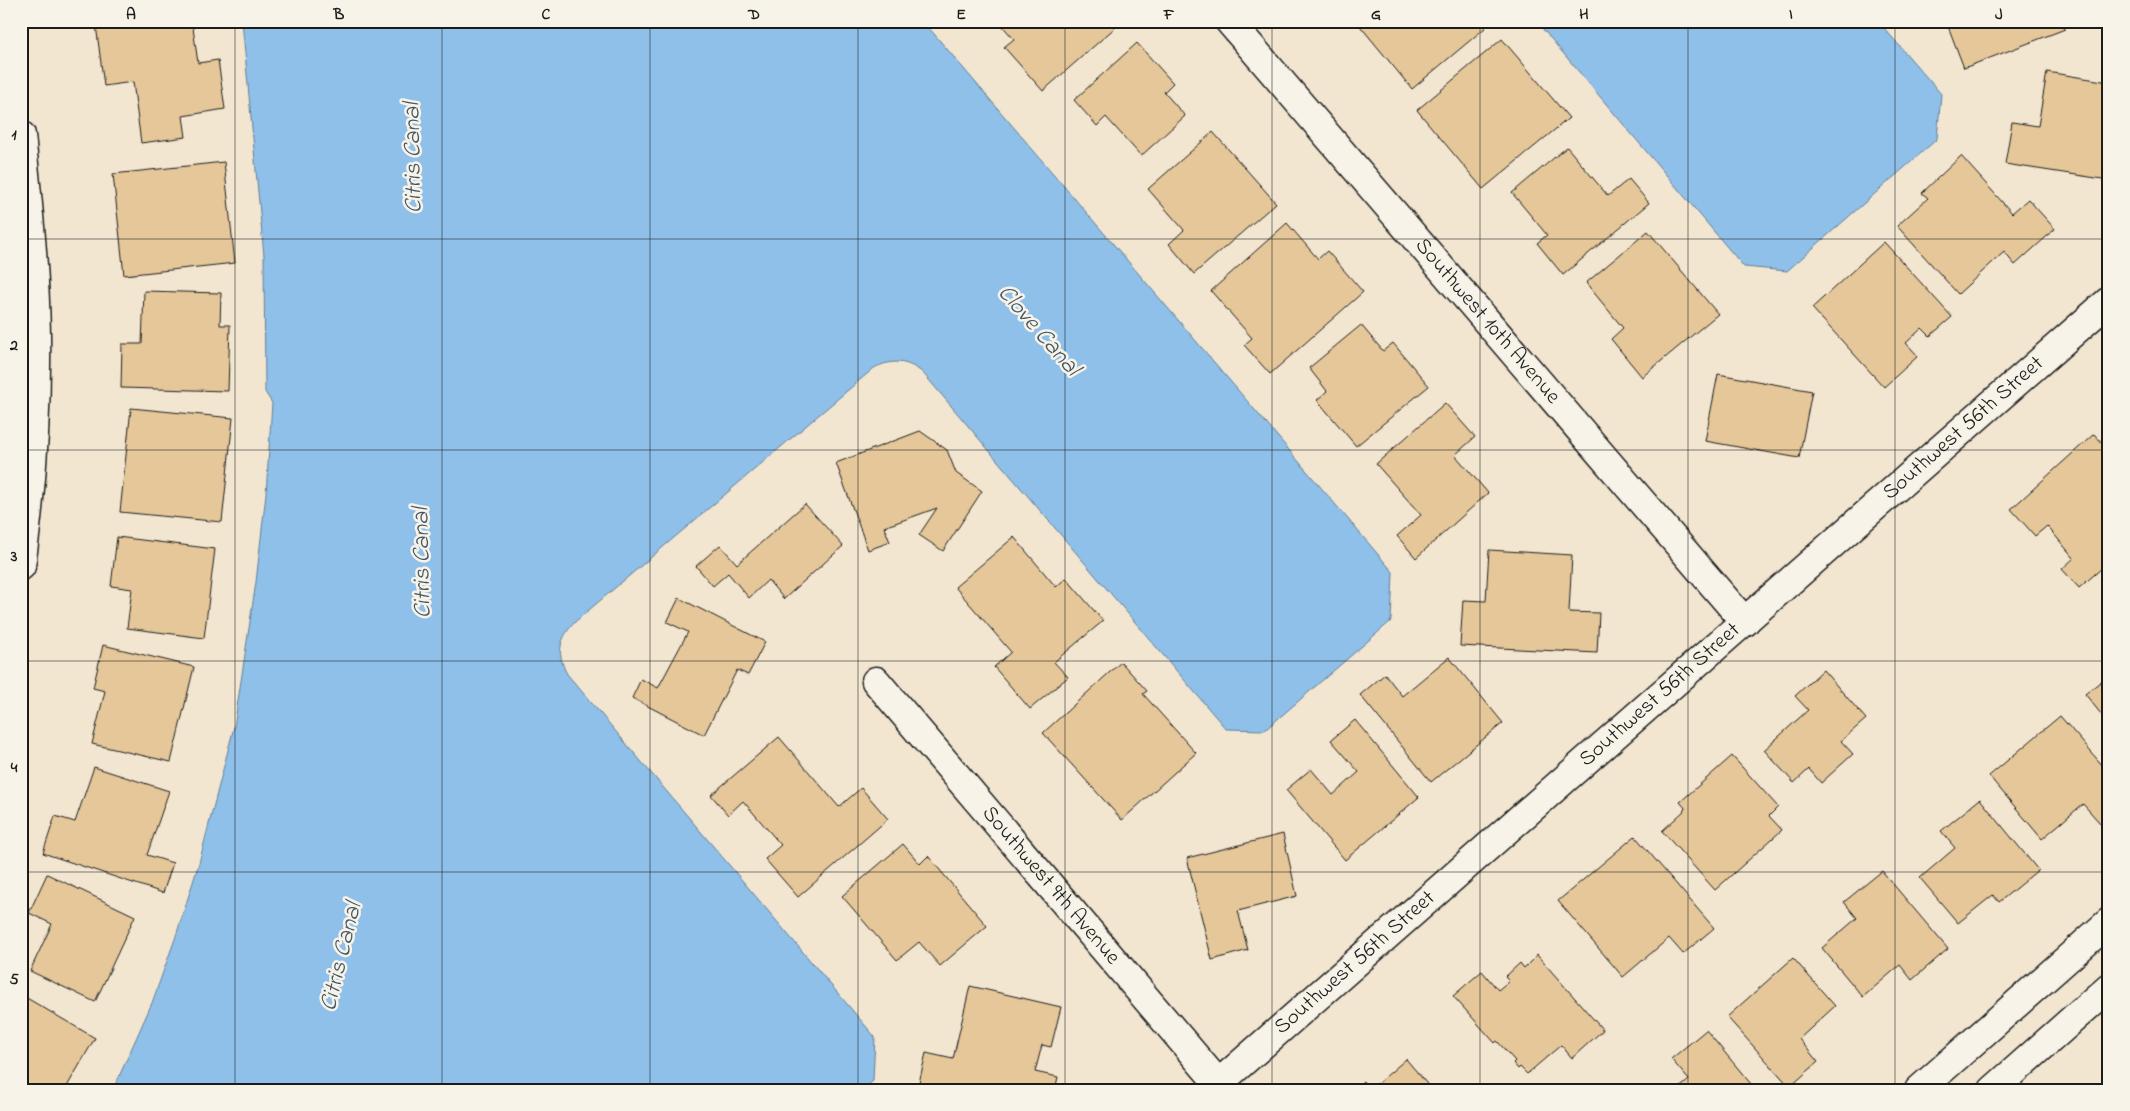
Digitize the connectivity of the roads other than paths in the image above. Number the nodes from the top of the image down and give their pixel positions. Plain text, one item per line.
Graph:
1 (1229, 21) edge
2 (21, 135) edge
3 (2109, 302) edge
4 (21, 566) edge
5 (1745, 622) junction
6 (876, 681) dead end
7 (2109, 922) edge
8 (2109, 987) edge
9 (1218, 1088) edge
10 (1919, 1090) edge
11 (1993, 1090) edge

1 - 5 street, Southwest 10th Avenue
2 - 4 street
3 - 5 street, Southwest 56th Street
5 - 9 street, Southwest 56th Street
6 - 9 street, Southwest 9th Avenue
7 - 10 street
8 - 11 street

